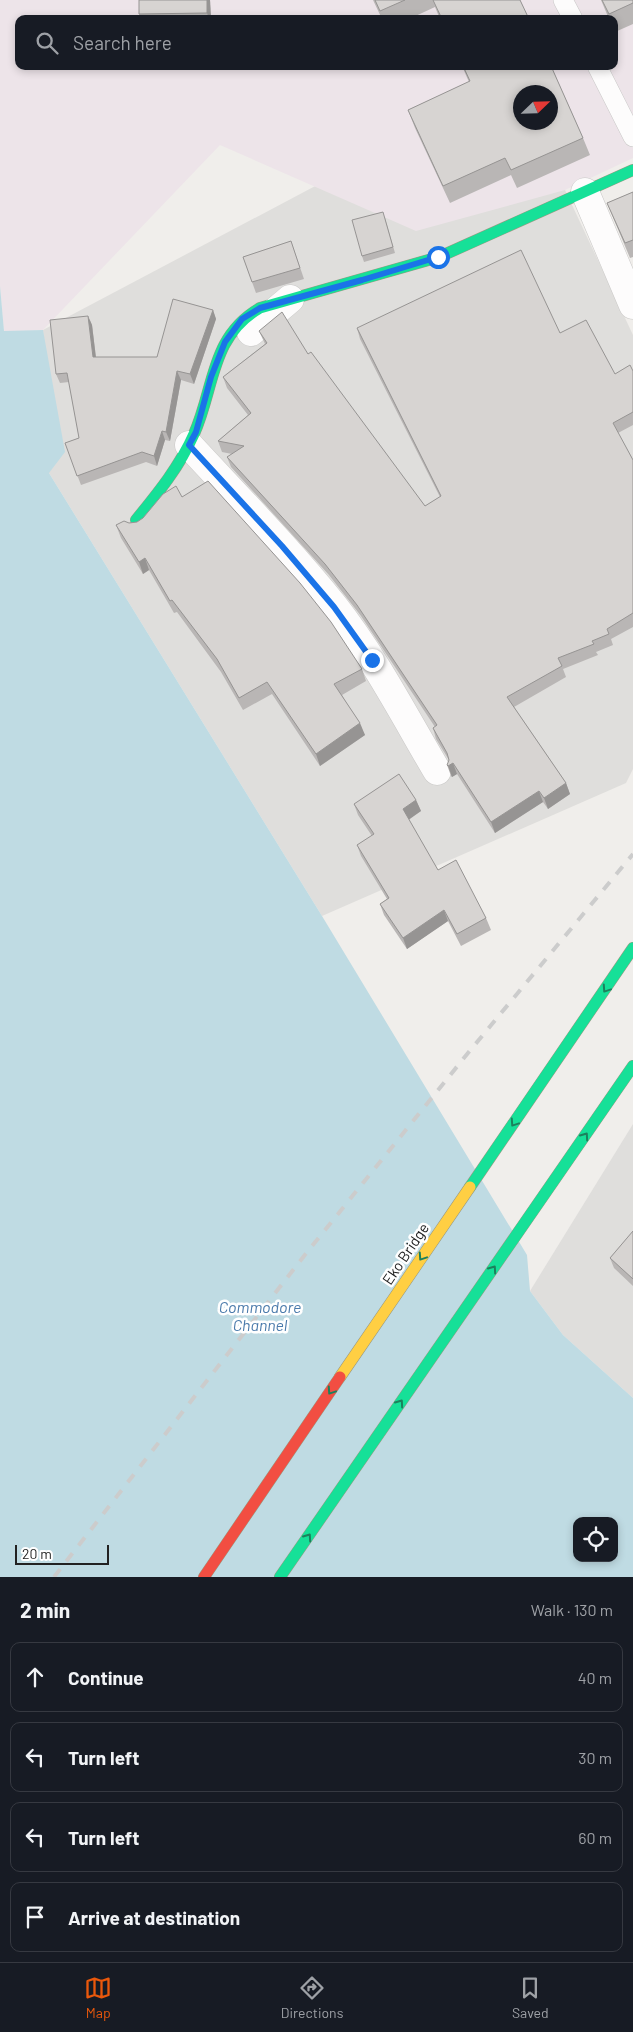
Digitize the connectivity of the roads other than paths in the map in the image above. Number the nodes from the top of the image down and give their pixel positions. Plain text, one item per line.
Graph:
1 (563, 0) edge
2 (570, 15) edge
3 (599, 70) edge
4 (633, 138) edge
5 (633, 170) edge
6 (585, 192) junction
7 (290, 300) junction
8 (633, 305) edge
9 (251, 332) dead end
10 (189, 445) junction
11 (136, 520) edge
12 (437, 771) dead end
13 (633, 948) edge
14 (633, 1066) edge
15 (204, 1577) edge
16 (280, 1577) edge

1 - 2 lane
3 - 4 lane
5 - 6 main road
6 - 7 main road
6 - 8 street
7 - 9 street
7 - 10 main road
10 - 11 main road
10 - 12 street
13 -> 15 main road, Eko Bridge
16 -> 14 main road

